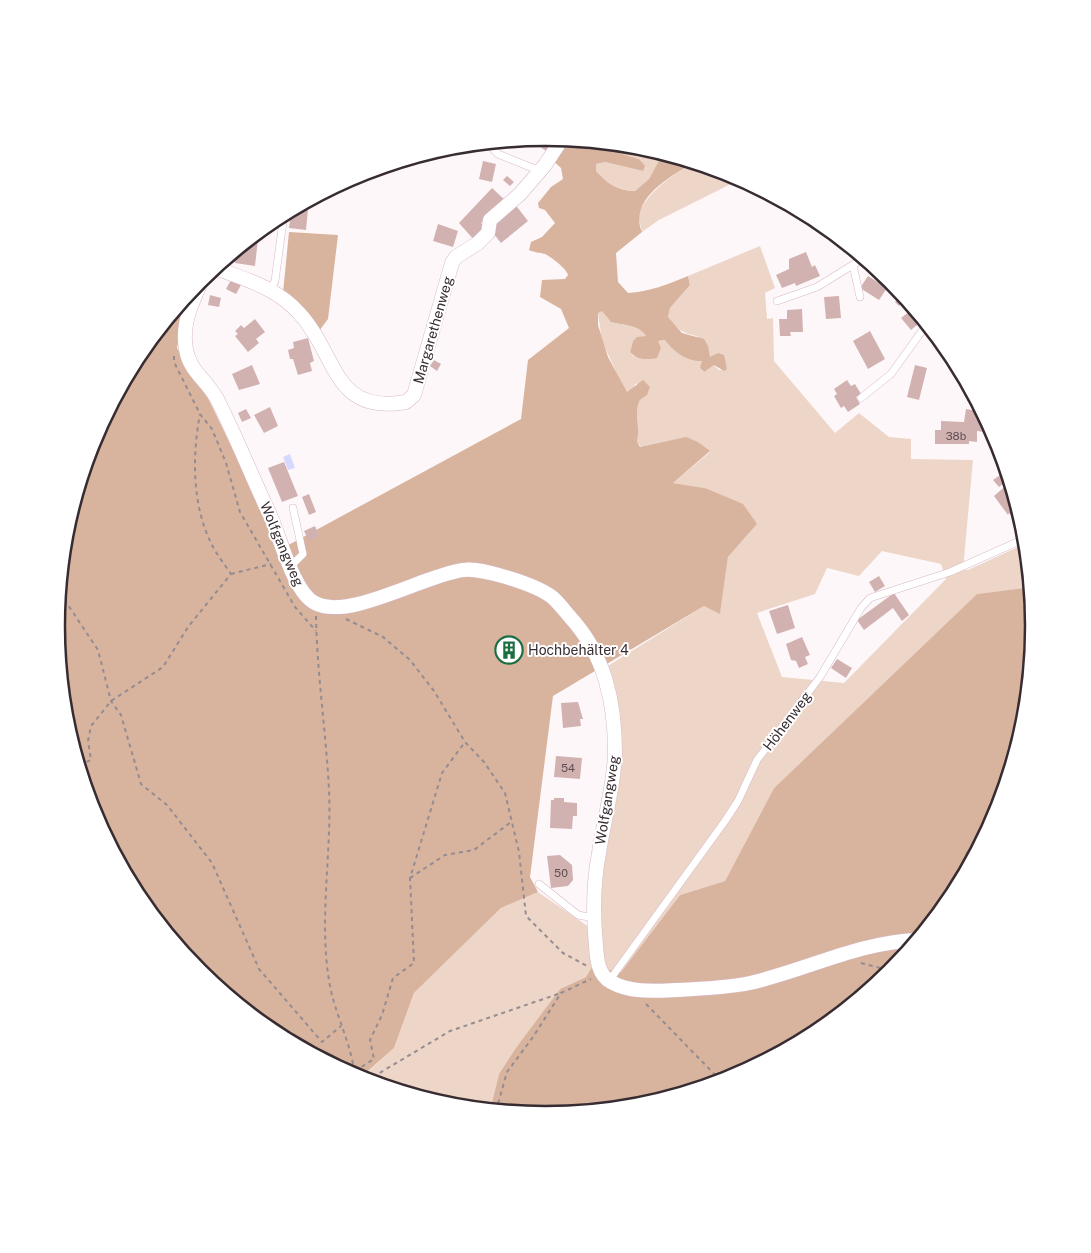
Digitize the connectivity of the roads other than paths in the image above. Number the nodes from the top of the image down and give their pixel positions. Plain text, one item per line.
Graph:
1 (557, 146) edge
2 (493, 149) edge
3 (540, 171) junction
4 (283, 225) edge
5 (858, 262) edge
6 (853, 265) junction
7 (223, 271) edge
8 (270, 290) junction
9 (860, 297) dead end
10 (193, 301) edge
11 (777, 301) dead end
12 (923, 329) edge
13 (861, 398) dead end
14 (293, 508) dead end
15 (1018, 541) edge
16 (290, 567) junction
17 (539, 884) dead end
18 (594, 918) junction
19 (909, 940) edge
20 (605, 976) junction

1 - 3 street, Margarethenweg
2 - 3 lane
3 - 8 street, Margarethenweg
4 - 8 lane
5 - 6 lane
6 - 9 lane
6 - 11 lane
7 - 8 street, Margarethenweg
10 - 16 street, Wolfgangweg
12 - 13 lane
14 - 16 lane
15 - 20 lane, Höhenweg
16 - 18 street, Wolfgangweg
17 - 18 lane
18 - 20 street, Wolfgangweg
19 - 20 street

